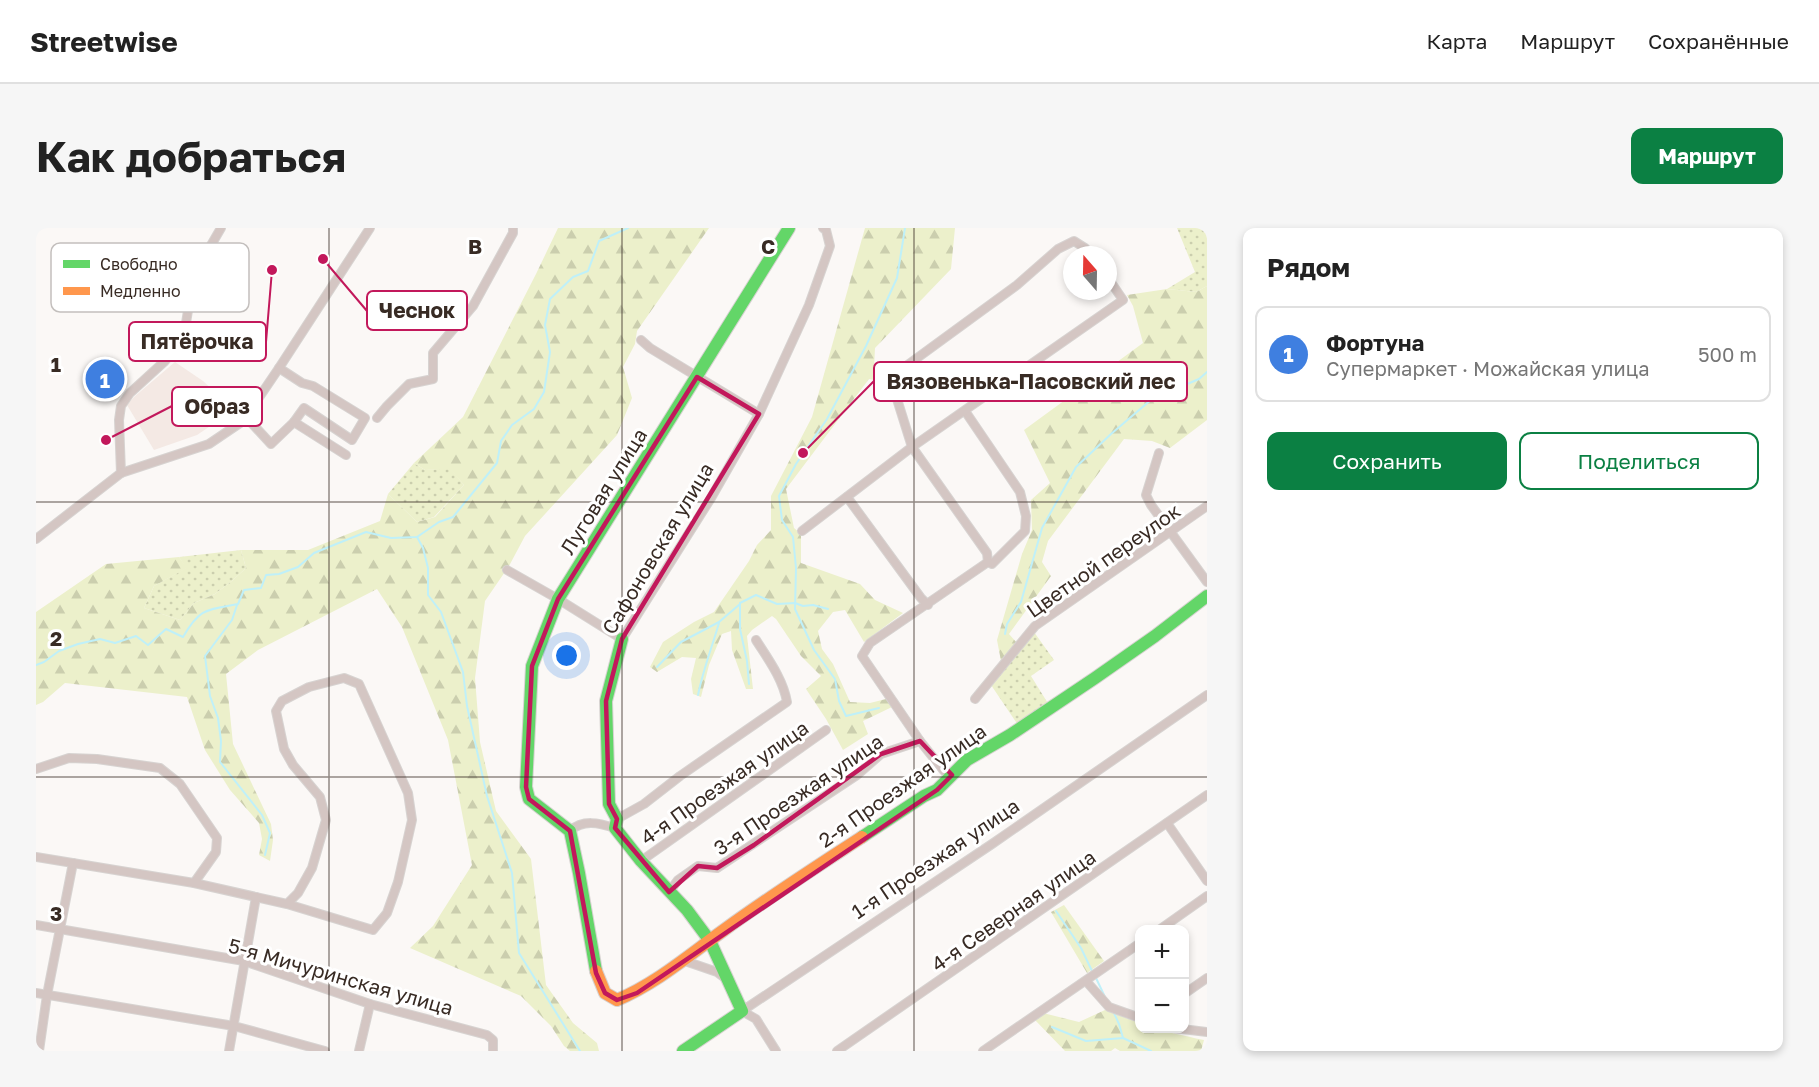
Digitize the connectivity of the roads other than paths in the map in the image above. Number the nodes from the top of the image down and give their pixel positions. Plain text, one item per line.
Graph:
1 (221, 228) edge
2 (370, 228) edge
3 (513, 228) edge
4 (789, 228) edge
5 (824, 229) edge
6 (212, 243) edge
7 (1063, 246) edge
8 (1064, 246) edge
9 (1082, 246) edge
10 (1117, 291) edge
11 (188, 312) edge
12 (641, 340) dead end
13 (279, 369) junction
14 (697, 377) junction
15 (965, 411) junction
16 (759, 414) junction
17 (246, 417) junction
18 (377, 418) dead end
19 (294, 422) junction
20 (912, 447) junction
21 (1159, 453) dead end
22 (346, 455) dead end
23 (121, 473) junction
24 (847, 497) junction
25 (1207, 506) edge
26 (802, 531) dead end
27 (1170, 532) junction
28 (36, 539) edge
29 (988, 562) junction
30 (507, 570) dead end
31 (1207, 582) edge
32 (1207, 596) edge
33 (558, 599) junction
34 (928, 605) junction
35 (622, 639) junction
36 (756, 640) dead end
37 (1207, 695) edge
38 (975, 699) dead end
39 (826, 730) dead end
40 (920, 741) junction
41 (36, 769) edge
42 (952, 775) junction
43 (1207, 795) edge
44 (616, 823) junction
45 (1167, 823) junction
46 (570, 831) junction
47 (36, 857) edge
48 (641, 861) junction
49 (73, 864) junction
50 (1207, 881) edge
51 (194, 883) junction
52 (669, 892) junction
53 (1207, 896) edge
54 (256, 897) junction
55 (287, 904) junction
56 (36, 925) edge
57 (1166, 925) edge
58 (61, 929) junction
59 (710, 941) junction
60 (1135, 947) edge
61 (244, 961) junction
62 (685, 961) junction
63 (1207, 978) edge
64 (727, 979) junction
65 (1086, 981) junction
66 (1189, 991) edge
67 (36, 993) edge
68 (47, 995) junction
69 (370, 1004) junction
70 (742, 1011) junction
71 (1135, 1016) edge
72 (234, 1026) junction
73 (1189, 1030) edge
74 (1207, 1032) edge
75 (39, 1051) edge
76 (229, 1051) edge
77 (325, 1051) edge
78 (359, 1051) edge
79 (493, 1051) edge
80 (683, 1051) edge
81 (776, 1051) edge
82 (837, 1051) edge
83 (983, 1051) edge

1 - 6 street
2 - 13 street
3 - 18 street
4 - 14 street, Луговая улица
5 - 16 street, Сафоновская улица
7 - 20 street
8 - 9 street
10 - 15 street
11 - 23 street
12 - 14 street
13 - 17 street
13 - 19 street
14 - 16 street
14 - 33 street, Луговая улица
15 - 20 street
15 - 29 street
16 - 35 street, Сафоновская улица
17 - 19 street
17 - 23 street
19 - 22 street
20 - 24 street
20 - 29 street
21 - 27 street
23 - 28 street
24 - 26 street
24 - 34 street
25 - 27 street, Цветной переулок
27 - 31 street
27 - 38 street, Цветной переулок
29 - 34 street
30 - 33 street
32 - 42 street, 2-я Проезжая улица
33 - 35 street
33 - 46 street, Луговая улица
34 - 40 street
35 - 44 street, Сафоновская улица
36 - 44 street
37 - 70 street, 1-я Проезжая улица
39 - 48 street, 4-я Проезжая улица
40 - 42 street
40 - 52 street, 3-я Проезжая улица
41 - 51 street
42 - 59 street, 2-я Проезжая улица
43 - 45 street, 4-я Северная улица
44 - 46 street
44 - 48 street, Сафоновская улица
45 - 50 street
45 - 82 street, 4-я Северная улица
46 - 62 street, 2-я Проезжая улица
47 - 49 street
48 - 52 street, Сафоновская улица
49 - 51 street
49 - 58 street
51 - 54 street
52 - 59 street, Сафоновская улица
53 - 57 street
54 - 55 street
54 - 61 street
55 - 55 street
56 - 58 street, 5-я Мичуринская улица
58 - 61 street, 5-я Мичуринская улица
58 - 68 street
59 - 62 street, 2-я Проезжая улица
59 - 64 street, Сафоновская улица
60 - 65 street
61 - 69 street, 5-я Мичуринская улица
61 - 72 street
62 - 64 street
63 - 66 street
64 - 70 street, Сафоновская улица
65 - 71 street
65 - 83 street
67 - 68 street
68 - 72 street
68 - 75 street
69 - 78 street
69 - 79 street, 5-я Мичуринская улица
70 - 80 street, 1-я Проезжая улица
70 - 81 street
72 - 76 street
72 - 77 street
73 - 74 street

